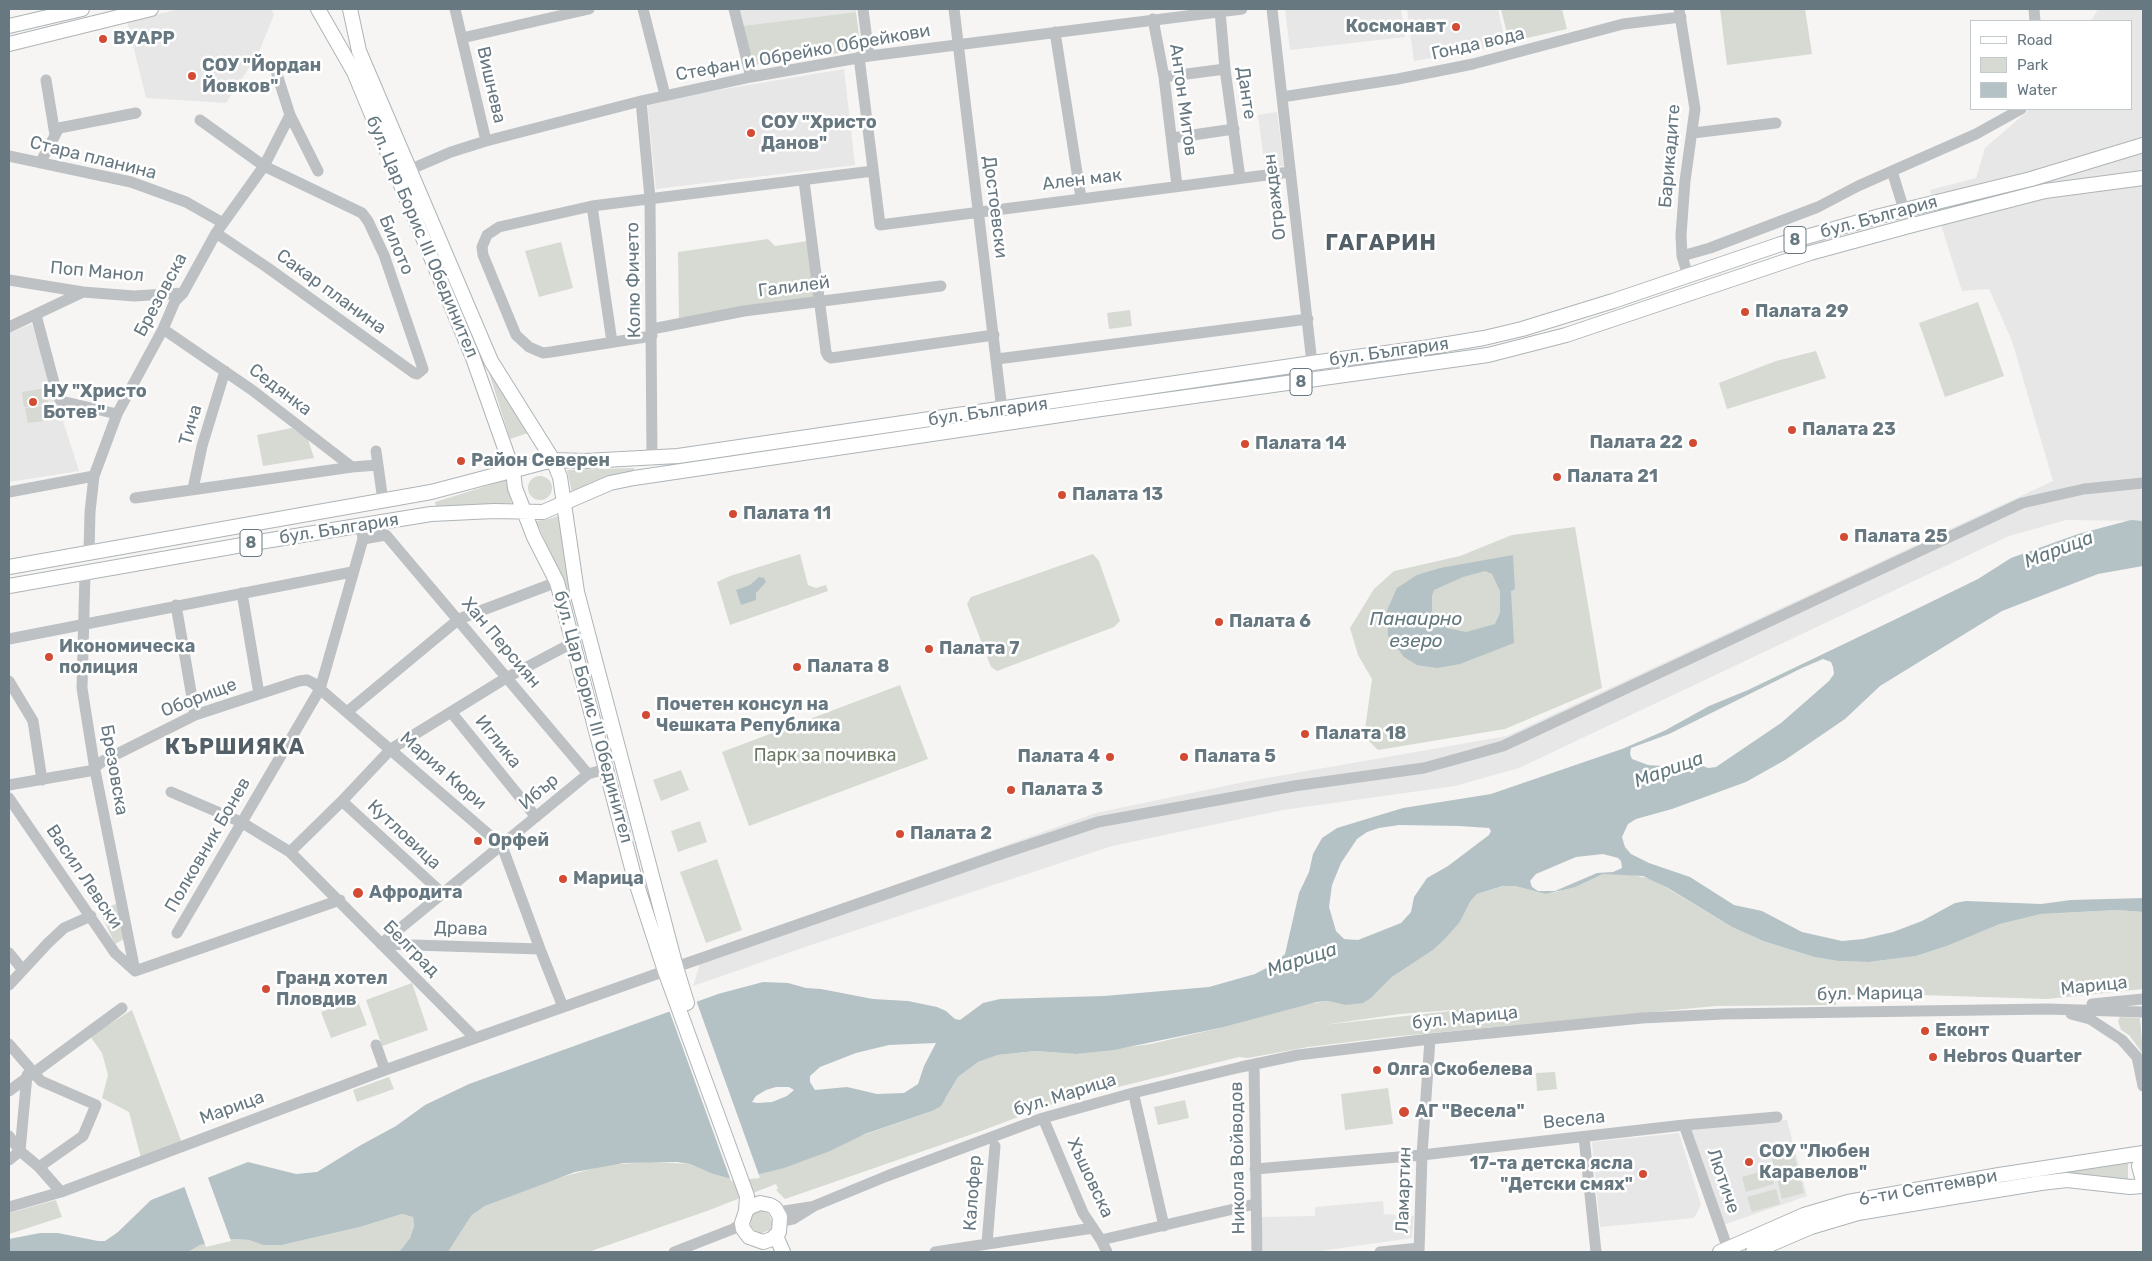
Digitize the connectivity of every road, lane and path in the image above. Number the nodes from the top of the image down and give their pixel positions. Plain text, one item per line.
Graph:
1 (82, 9) edge
2 (150, 9) edge
3 (318, 9) edge
4 (350, 9) edge
5 (359, 9) edge
6 (455, 9) edge
7 (589, 9) edge
8 (643, 9) edge
9 (734, 9) edge
10 (863, 9) edge
11 (954, 9) edge
12 (1242, 9) edge
13 (1272, 9) edge
14 (1184, 12) edge
15 (1220, 12) junction
16 (1680, 13) edge
17 (1152, 19) junction
18 (9, 26) edge
19 (1055, 32) junction
20 (462, 38) junction
21 (9, 44) edge
22 (357, 44) junction
23 (958, 45) junction
24 (864, 56) junction
25 (275, 68) dead end
26 (1225, 69) junction
27 (751, 77) junction
28 (1164, 77) junction
29 (46, 80) dead end
30 (665, 95) junction
31 (1282, 97) junction
32 (641, 101) junction
33 (2019, 110) edge
34 (136, 114) dead end
35 (290, 115) junction
36 (200, 120) dead end
37 (1776, 123) dead end
38 (1234, 129) junction
39 (1693, 133) junction
40 (55, 135) junction
41 (1172, 138) junction
42 (486, 141) junction
43 (2143, 145) edge
44 (9, 156) edge
45 (40, 164) junction
46 (264, 166) junction
47 (409, 170) junction
48 (318, 171) dead end
49 (872, 171) junction
50 (1892, 171) junction
51 (1290, 172) junction
52 (1240, 178) junction
53 (2143, 178) edge
54 (804, 181) junction
55 (1177, 186) junction
56 (650, 198) junction
57 (1081, 198) junction
58 (592, 206) junction
59 (1904, 210) junction
60 (978, 212) junction
61 (222, 223) junction
62 (1909, 226) junction
63 (216, 233) junction
64 (1682, 256) junction
65 (1688, 276) junction
66 (9, 280) edge
67 (941, 286) dead end
68 (83, 292) junction
69 (182, 293) junction
70 (820, 302) junction
71 (36, 315) junction
72 (1308, 318) junction
73 (9, 327) edge
74 (163, 329) junction
75 (652, 332) junction
76 (994, 335) junction
77 (612, 342) junction
78 (997, 359) junction
79 (1312, 363) junction
80 (423, 366) joint
81 (225, 372) junction
82 (1314, 381) junction
83 (1002, 410) junction
84 (117, 414) junction
85 (376, 451) dead end
86 (652, 459) junction
87 (553, 460) junction
88 (378, 464) junction
89 (352, 467) junction
90 (513, 471) junction
91 (94, 476) junction
92 (2143, 482) edge
93 (193, 489) junction
94 (9, 492) edge
95 (135, 498) dead end
96 (383, 501) junction
97 (564, 503) junction
98 (523, 511) junction
99 (361, 524) junction
100 (363, 539) junction
101 (89, 553) junction
102 (9, 567) edge
103 (352, 572) junction
104 (85, 573) junction
105 (557, 582) junction
106 (9, 586) edge
107 (242, 593) junction
108 (176, 605) junction
109 (459, 619) junction
110 (83, 624) junction
111 (9, 639) edge
112 (574, 642) junction
113 (506, 678) junction
114 (9, 681) edge
115 (320, 689) junction
116 (259, 694) junction
117 (347, 712) junction
118 (451, 712) junction
119 (194, 715) junction
120 (391, 749) junction
121 (95, 769) junction
122 (606, 769) junction
123 (588, 774) junction
124 (42, 780) junction
125 (9, 785) edge
126 (171, 792) dead end
127 (9, 798) edge
128 (342, 801) junction
129 (536, 817) junction
130 (241, 822) junction
131 (502, 846) junction
132 (290, 852) junction
133 (443, 894) junction
134 (340, 900) junction
135 (91, 916) junction
136 (177, 933) dead end
137 (381, 944) junction
138 (540, 949) junction
139 (9, 953) edge
140 (670, 969) junction
141 (23, 970) junction
142 (135, 971) junction
143 (9, 985) edge
144 (2143, 998) edge
145 (2124, 1000) junction
146 (563, 1007) junction
147 (122, 1008) dead end
148 (2048, 1009) junction
149 (2117, 1010) junction
150 (2143, 1012) edge
151 (2117, 1035) junction
152 (475, 1038) junction
153 (1430, 1039) junction
154 (9, 1044) edge
155 (376, 1045) dead end
156 (1254, 1064) junction
157 (385, 1070) junction
158 (30, 1073) junction
159 (2143, 1086) edge
160 (9, 1091) edge
161 (1134, 1100) dead end
162 (1778, 1117) dead end
163 (1043, 1118) junction
164 (1684, 1125) junction
165 (9, 1136) edge
166 (1584, 1137) junction
167 (994, 1146) dead end
168 (20, 1151) junction
169 (1422, 1154) junction
170 (2143, 1154) edge
171 (9, 1160) edge
172 (38, 1167) junction
173 (1255, 1169) junction
174 (2143, 1181) edge
175 (2143, 1186) edge
176 (61, 1192) junction
177 (751, 1194) junction
178 (765, 1203) junction
179 (1255, 1204) junction
180 (9, 1207) edge
181 (780, 1217) junction
182 (1164, 1226) junction
183 (1093, 1228) junction
184 (748, 1232) edge
185 (776, 1236) junction
186 (1101, 1240) junction
187 (981, 1246) edge
188 (1419, 1250) edge
189 (1725, 1251) edge
190 (674, 1252) edge
191 (782, 1252) edge
192 (935, 1252) edge
193 (1107, 1252) edge
194 (1257, 1252) edge
195 (1380, 1252) edge
196 (1596, 1252) edge
197 (1753, 1252) edge

1 - 18 main road
2 - 21 main road
3 - 90 main road, бул. Цар Борис III Обединител
4 - 22 main road, бул. Цар Борис III Обединител
5 - 22 main road
6 - 20 street, Вишнева
7 - 20 street
8 - 30 street
9 - 27 street
10 - 24 street
11 - 23 street, Достоевски
12 - 15 street, Стефан и Обрейко Обрейкови
13 - 31 street, Огражден
14 - 15 street, Стефан и Обрейко Обрейкови
14 - 17 street, Стефан и Обрейко Обрейкови
15 - 26 street, Данте
16 - 31 street, Гонда вода
16 - 39 street, Барикадите
17 - 19 street, Стефан и Обрейко Обрейкови
17 - 28 street, Антон Митов
19 - 23 street, Стефан и Обрейко Обрейкови
19 - 57 street
20 - 42 street, Вишнева
22 - 47 main road, бул. Цар Борис III Обединител
23 - 24 street, Стефан и Обрейко Обрейкови
23 - 60 street, Достоевски
24 - 27 street, Стефан и Обрейко Обрейкови
24 - 49 street
25 - 35 street
26 - 28 street
26 - 38 street, Данте
27 - 30 street, Стефан и Обрейко Обрейкови
28 - 41 street, Антон Митов
29 - 40 street
30 - 32 street, Стефан и Обрейко Обрейкови
31 - 51 street, Огражден
32 - 42 street, Стефан и Обрейко Обрейкови
32 - 56 street, Колю Фичето
33 - 50 street
34 - 40 street
35 - 46 street, Брезовска
35 - 48 street
36 - 46 street, Билото
37 - 39 street
38 - 41 street
38 - 52 street, Данте
39 - 64 street, Барикадите
40 - 45 street
41 - 55 street, Антон Митов
42 - 47 street, Стефан и Обрейко Обрейкови
43 - 59 main road, бул. България / 8
44 - 45 street, Стара планина
45 - 61 street, Стара планина
46 - 61 street, Брезовска
46 - 80 street, Билото
47 - 87 main road, бул. Цар Борис III Обединител
49 - 54 street
49 - 60 street, Ален мак
50 - 59 street
50 - 64 street
51 - 52 street, Ален мак
51 - 72 street, Огражден
52 - 55 street, Ален мак
53 - 62 main road, 8
54 - 56 street
54 - 70 street
55 - 57 street, Ален мак
56 - 58 street
56 - 75 street, Колю Фичето
57 - 60 street, Ален мак
58 - 77 street
58 - 77 street, Галилей
59 - 62 street
59 - 65 main road, бул. България / 8
60 - 76 street, Достоевски
61 - 63 street, Брезовска
62 - 82 main road, 8
63 - 69 street, Брезовска
63 - 80 street, Сакар планина
64 - 65 street, Барикадите
65 - 79 main road, бул. България / 8
66 - 68 street, Поп Манол
67 - 70 street, Галилей
68 - 69 street, Поп Манол
68 - 71 street
69 - 74 street, Брезовска
70 - 75 street, Галилей
70 - 76 street
71 - 73 street
71 - 84 street
72 - 78 street
72 - 79 street, Огражден
74 - 81 street, Седянка
74 - 84 street, Брезовска
75 - 77 street, Галилей
75 - 86 street, Колю Фичето
76 - 78 street, Достоевски
78 - 83 street, Достоевски
79 - 82 street, Огражден
79 - 83 main road, бул. България / 8
81 - 89 street, Седянка
81 - 93 street, Тича
82 - 97 main road, 8
83 - 86 main road, бул. България / 8
84 - 91 street, Брезовска
85 - 88 street
86 - 87 main road, бул. България / 8
87 - 90 main road, 8
87 - 97 main road, бул. Цар Борис III Обединител
88 - 89 street
88 - 96 street
89 - 93 street
90 - 96 main road, бул. България / 8
90 - 98 main road, бул. Цар Борис III Обединител
91 - 94 street
91 - 101 street, Брезовска
92 - 140 street, Марица
93 - 95 street
96 - 101 main road, бул. България / 8
97 - 98 main road, 8
97 - 140 main road, бул. Цар Борис III Обединител
98 - 99 main road, бул. България / 8
98 - 105 main road, бул. Цар Борис III Обединител
99 - 100 street, Полковник Бонев
99 - 104 main road, бул. България / 8
100 - 103 street, Полковник Бонев
100 - 109 street, Хан Персиян
101 - 102 main road, бул. България / 8
103 - 107 street
103 - 115 street, Полковник Бонев
104 - 106 main road, бул. България / 8
104 - 110 street, Брезовска
105 - 109 street
105 - 112 main road, бул. Цар Борис III Обединител
107 - 108 street
107 - 116 street
108 - 110 street
108 - 119 street
109 - 113 street, Хан Персиян
109 - 117 street
110 - 111 street
110 - 121 street, Брезовска
112 - 113 street
112 - 122 main road, бул. Цар Борис III Обединител
113 - 118 street
113 - 123 street, Хан Персиян
114 - 124 street
115 - 116 street, Оборище
115 - 117 street, Мария Кюри
115 - 130 street, Полковник Бонев
116 - 119 street, Оборище
117 - 120 street, Мария Кюри
118 - 120 street
118 - 129 street, Иглика
119 - 121 street, Оборище
120 - 128 street
120 - 131 street, Мария Кюри
121 - 124 street, Оборище
121 - 142 street, Брезовска
122 - 123 street, Ибър
122 - 140 main road, бул. Цар Борис III Обединител
123 - 129 street, Ибър
124 - 125 street, Оборище
126 - 130 street, Белград
127 - 135 street, Васил Левски
128 - 132 street
128 - 133 street, Кутловица
129 - 131 street, Ибър
130 - 132 street, Белград
130 - 136 street, Полковник Бонев
131 - 133 street, Ибър
131 - 138 street, Мария Кюри
132 - 134 street, Белград
133 - 137 street, Ибър
134 - 137 street, Белград
134 - 142 street
135 - 141 street
135 - 142 street, Васил Левски
137 - 138 street, Драва
137 - 152 street, Белград
138 - 146 street, Мария Кюри
139 - 141 street
140 - 146 street, Марица
140 - 177 main road, бул. Цар Борис III Обединител
141 - 143 street
144 - 145 street, Марица
145 - 148 street, Марица
145 - 149 street
146 - 152 street, Марица
147 - 158 street
148 - 149 street, бул. Марица
148 - 151 street
148 - 153 street, бул. Марица
149 - 150 street, бул. Марица
149 - 151 street
151 - 159 street
152 - 157 street, Марица
153 - 156 street, бул. Марица
153 - 169 street, Ламартин
154 - 158 street
155 - 157 street
156 - 163 street, бул. Марица
156 - 173 street, Никола Войводов
157 - 176 street, Марица
158 - 160 street
158 - 168 street
158 - 172 street
161 - 182 street
162 - 164 street, Весела
163 - 181 street, бул. Марица
163 - 183 street, Хъшовска
164 - 166 street, Весела
164 - 189 street, Лютиче
165 - 168 street
166 - 169 street, Весела
166 - 196 street
167 - 187 street, Калофер
168 - 171 street
168 - 172 street
169 - 173 street, Весела
169 - 188 street, Ламартин
170 - 174 main road, 6-ти Септември
170 - 189 main road, 6-ти Септември
172 - 176 street
173 - 179 street, Никола Войводов
175 - 197 main road, 6-ти Септември
176 - 180 street, Марица
177 - 178 main road, бул. Цар Борис III Обединител
177 - 184 main road, бул. Цар Борис III Обединител
178 - 181 main road, бул. Цар Борис III Обединител
178 - 184 main road
179 - 182 street
179 - 194 street, Никола Войводов
181 - 185 main road
182 - 186 street
183 - 186 street, Хъшовска
183 - 187 street
184 - 185 main road
184 - 190 street
185 - 191 main road
186 - 193 street, Хъшовска
187 - 192 street
188 - 195 street

